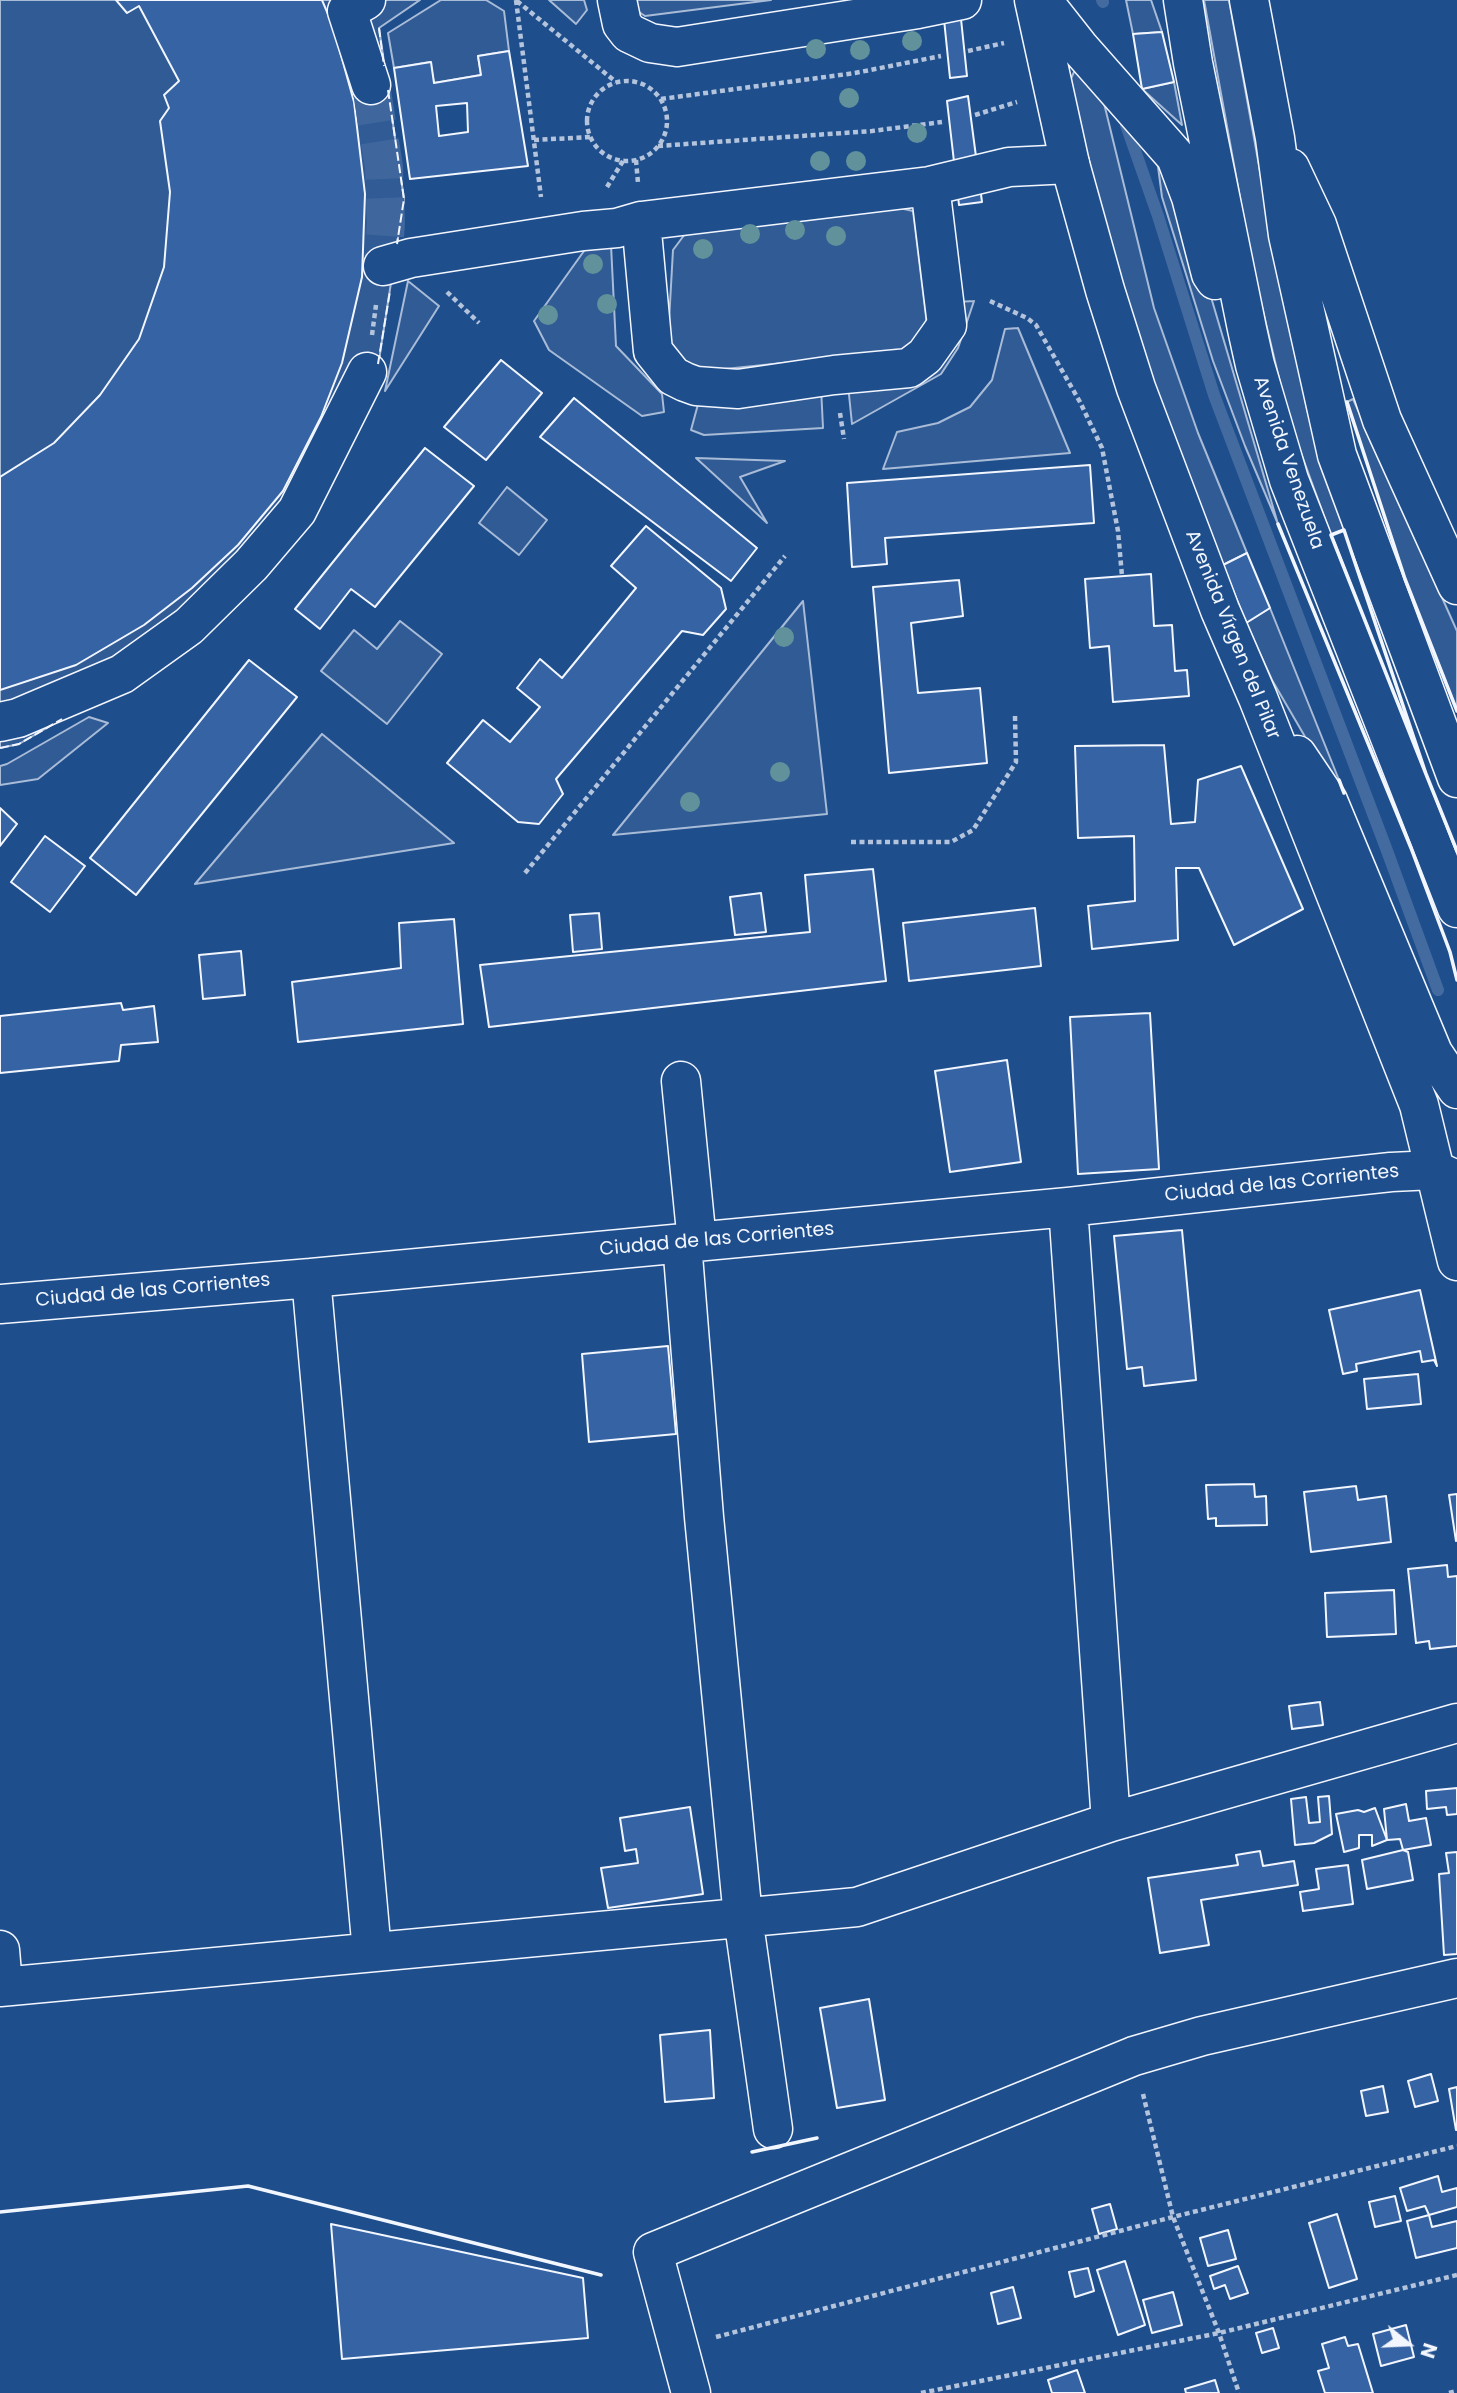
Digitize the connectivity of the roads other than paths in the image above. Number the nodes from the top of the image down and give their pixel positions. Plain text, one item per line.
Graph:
1 (366, 0) edge
2 (617, 0) edge
3 (962, 0) edge
4 (1034, 0) edge
5 (1042, 0) edge
6 (1183, 0) edge
7 (1249, 0) edge
8 (917, 5) edge
9 (371, 85) tunnel mouth
10 (1275, 138) junction
11 (1070, 164) junction
12 (930, 186) junction
13 (641, 221) junction
14 (383, 266) dead end
15 (1247, 329) junction
16 (367, 372) dead end
17 (1457, 585) edge
18 (1258, 698) junction
19 (0, 722) edge
20 (1457, 778) edge
21 (1457, 908) edge
22 (681, 1081) dead end
23 (1457, 1089) edge
24 (1449, 1169) edge
25 (1068, 1207) junction
26 (689, 1242) junction
27 (1457, 1261) edge
28 (311, 1278) junction
29 (0, 1304) edge
30 (1457, 1723) edge
31 (1111, 1822) junction
32 (743, 1917) junction
33 (372, 1952) junction
34 (1, 1974) edge
35 (1457, 1978) edge
36 (773, 2129) dead end
37 (691, 2393) edge

1 - 9 street
2 - 8 street
3 - 8 street
4 - 11 street, Avenida Vírgen del Pilar
5 - 15 street
6 - 15 street, Avenida Venezuela
7 - 10 street
10 - 17 street
10 - 20 street
11 - 12 street
11 - 18 street, Avenida Vírgen del Pilar
12 - 13 street
12 - 13 street
13 - 14 street
15 - 21 street, Avenida Venezuela
16 - 19 street
18 - 23 street
18 - 24 street, Avenida Vírgen del Pilar
22 - 26 street
24 - 25 street, Ciudad de las Corrientes
24 - 27 street, Avenida Vírgen del Pilar
25 - 26 street, Ciudad de las Corrientes
25 - 31 street
26 - 28 street, Ciudad de las Corrientes
26 - 32 street
28 - 29 street, Ciudad de las Corrientes
28 - 33 street
30 - 31 street
31 - 32 street
32 - 33 street
32 - 36 street
33 - 34 street
35 - 37 street

